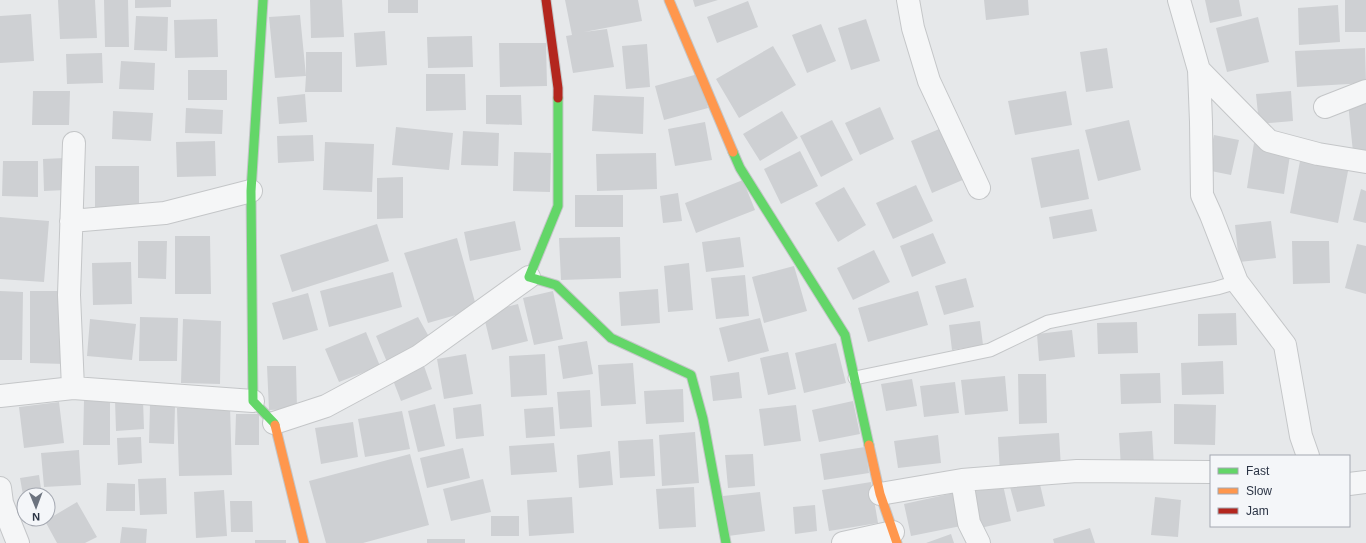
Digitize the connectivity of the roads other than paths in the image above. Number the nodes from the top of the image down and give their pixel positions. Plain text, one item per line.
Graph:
1 (263, 0) edge
2 (546, 0) edge
3 (670, 0) edge
4 (908, 0) edge
5 (1179, 0) edge
6 (1199, 70) junction
7 (1366, 91) edge
8 (1325, 107) dead end
9 (74, 143) dead end
10 (1366, 162) edge
11 (979, 188) dead end
12 (251, 191) junction
13 (71, 221) junction
14 (529, 277) junction
15 (1237, 282) junction
16 (856, 378) junction
17 (73, 388) junction
18 (0, 396) edge
19 (253, 401) junction
20 (274, 423) junction
21 (1308, 455) edge
22 (1210, 472) edge
23 (962, 480) junction
24 (1366, 482) edge
25 (1350, 484) edge
26 (880, 494) junction
27 (1, 498) edge
28 (895, 538) edge
29 (18, 543) edge
30 (304, 543) edge
31 (726, 543) edge
32 (843, 543) edge
33 (979, 543) edge

1 - 12 street
2 - 14 street
3 - 16 street
4 - 11 street
5 - 6 street
6 - 10 street
6 - 15 street
7 - 8 street
9 - 13 street
12 - 13 street
12 - 19 street
13 - 17 street
14 - 20 street
14 - 31 street
15 - 16 lane
15 - 21 street
16 - 26 street
17 - 18 street
17 - 19 street
19 - 20 street
20 - 30 street
22 - 23 street
23 - 26 street
23 - 33 street
24 - 25 street
26 - 28 street
27 - 29 street
28 - 32 street

